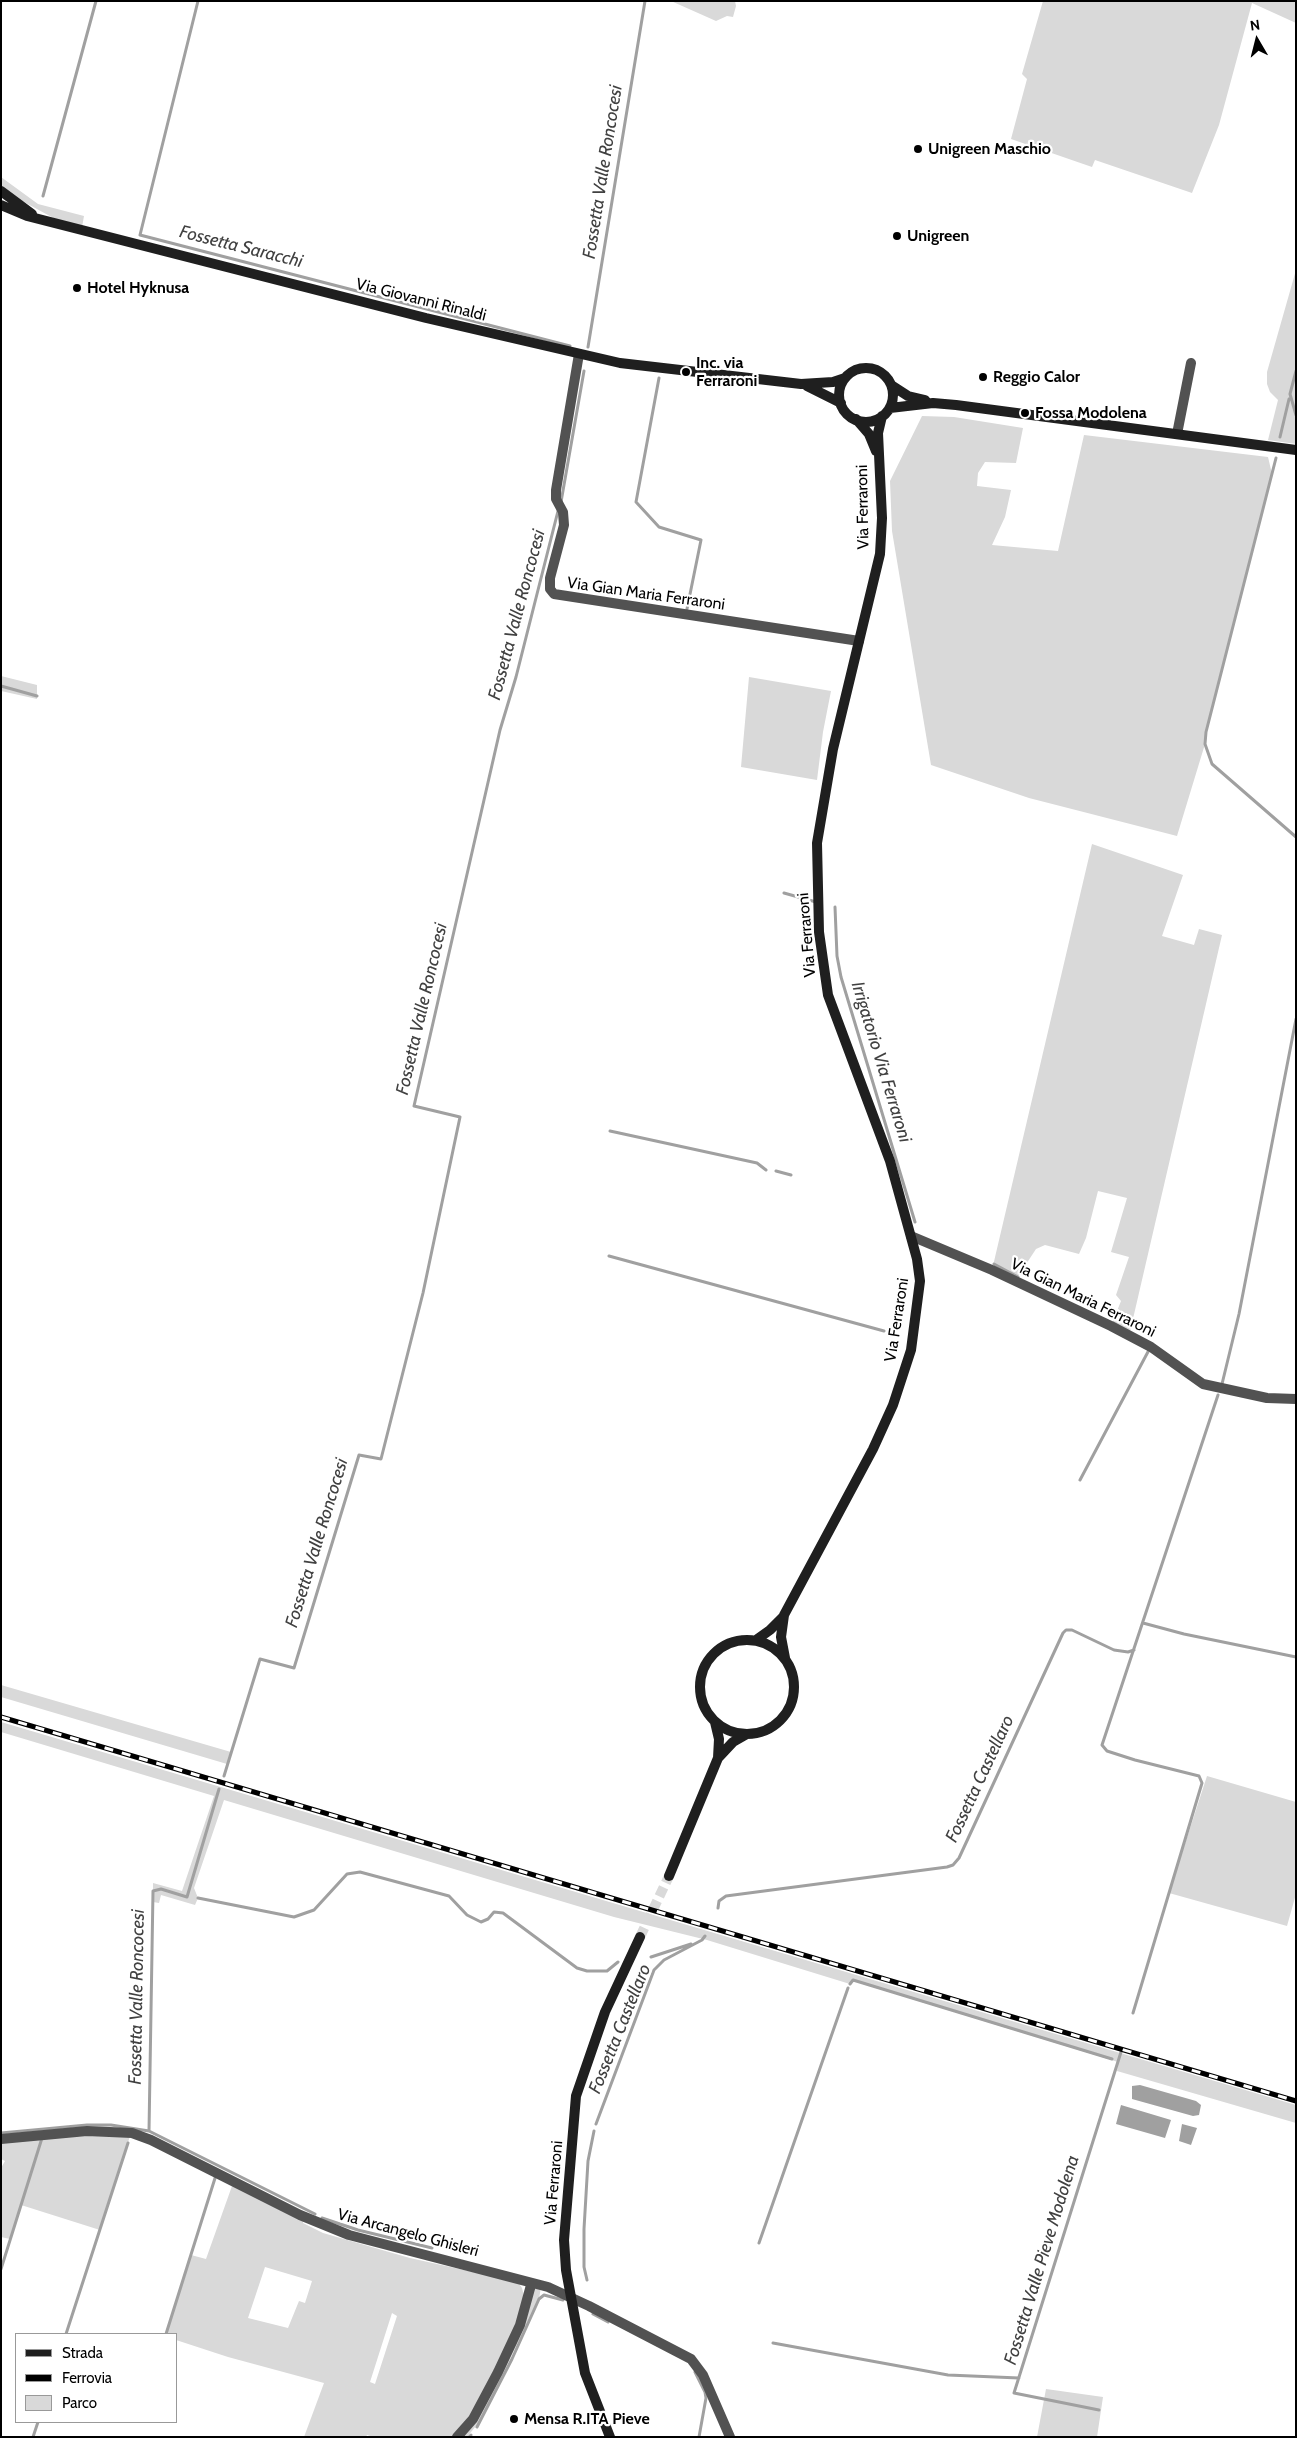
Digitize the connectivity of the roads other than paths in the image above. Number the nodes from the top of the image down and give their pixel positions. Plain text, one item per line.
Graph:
1 (1, 192) edge
2 (1, 205) edge
3 (40, 218) junction
4 (579, 354) junction
5 (1190, 362) dead end
6 (846, 378) junction
7 (801, 384) junction
8 (891, 385) junction
9 (841, 402) junction
10 (933, 403) junction
11 (890, 408) junction
12 (882, 416) junction
13 (856, 419) junction
14 (1177, 434) junction
15 (1296, 450) edge
16 (877, 454) junction
17 (859, 641) junction
18 (911, 1236) junction
19 (1296, 1399) edge
20 (784, 1616) junction
21 (756, 1640) junction
22 (785, 1658) junction
23 (715, 1722) junction
24 (747, 1734) junction
25 (718, 1758) junction
26 (669, 1876) tunnel mouth
27 (640, 1937) tunnel mouth
28 (1, 2139) edge
29 (531, 2285) junction
30 (572, 2298) junction
31 (457, 2437) edge
32 (610, 2437) edge
33 (730, 2437) edge

1 - 3 main road, Via Giovanni Rinaldi
2 - 3 main road, Via Giovanni Rinaldi
3 - 4 main road, Via Giovanni Rinaldi
4 - 7 main road, Via Giovanni Rinaldi
4 - 17 street, Via Gian Maria Ferraroni
5 - 14 street
6 - 7 main road, Via Giovanni Rinaldi
6 - 8 main road
6 - 9 main road
7 - 9 main road, Via Giovanni Rinaldi
8 - 10 main road
8 - 11 main road
9 - 13 main road
10 - 11 main road
10 - 14 main road
11 - 12 main road
12 - 13 main road
12 - 16 main road, Via Ferraroni
13 - 16 main road, Via Ferraroni
14 - 15 main road
16 - 17 main road, Via Ferraroni
17 - 18 main road, Via Ferraroni
18 - 19 street, Via Gian Maria Ferraroni
18 - 20 main road, Via Ferraroni
20 - 21 main road, Via Ferraroni
20 - 22 main road, Via Ferraroni
21 - 22 main road
21 - 23 main road
22 - 24 main road
23 - 24 main road
23 - 25 main road
24 - 25 main road
25 - 26 main road
27 - 30 main road, Via Ferraroni
28 - 29 street, Via Arcangelo Ghisleri
29 - 30 street, Via Arcangelo Ghisleri
29 - 31 street
30 - 32 main road, Via Ferraroni
30 - 33 street, Via Arcangelo Ghisleri

